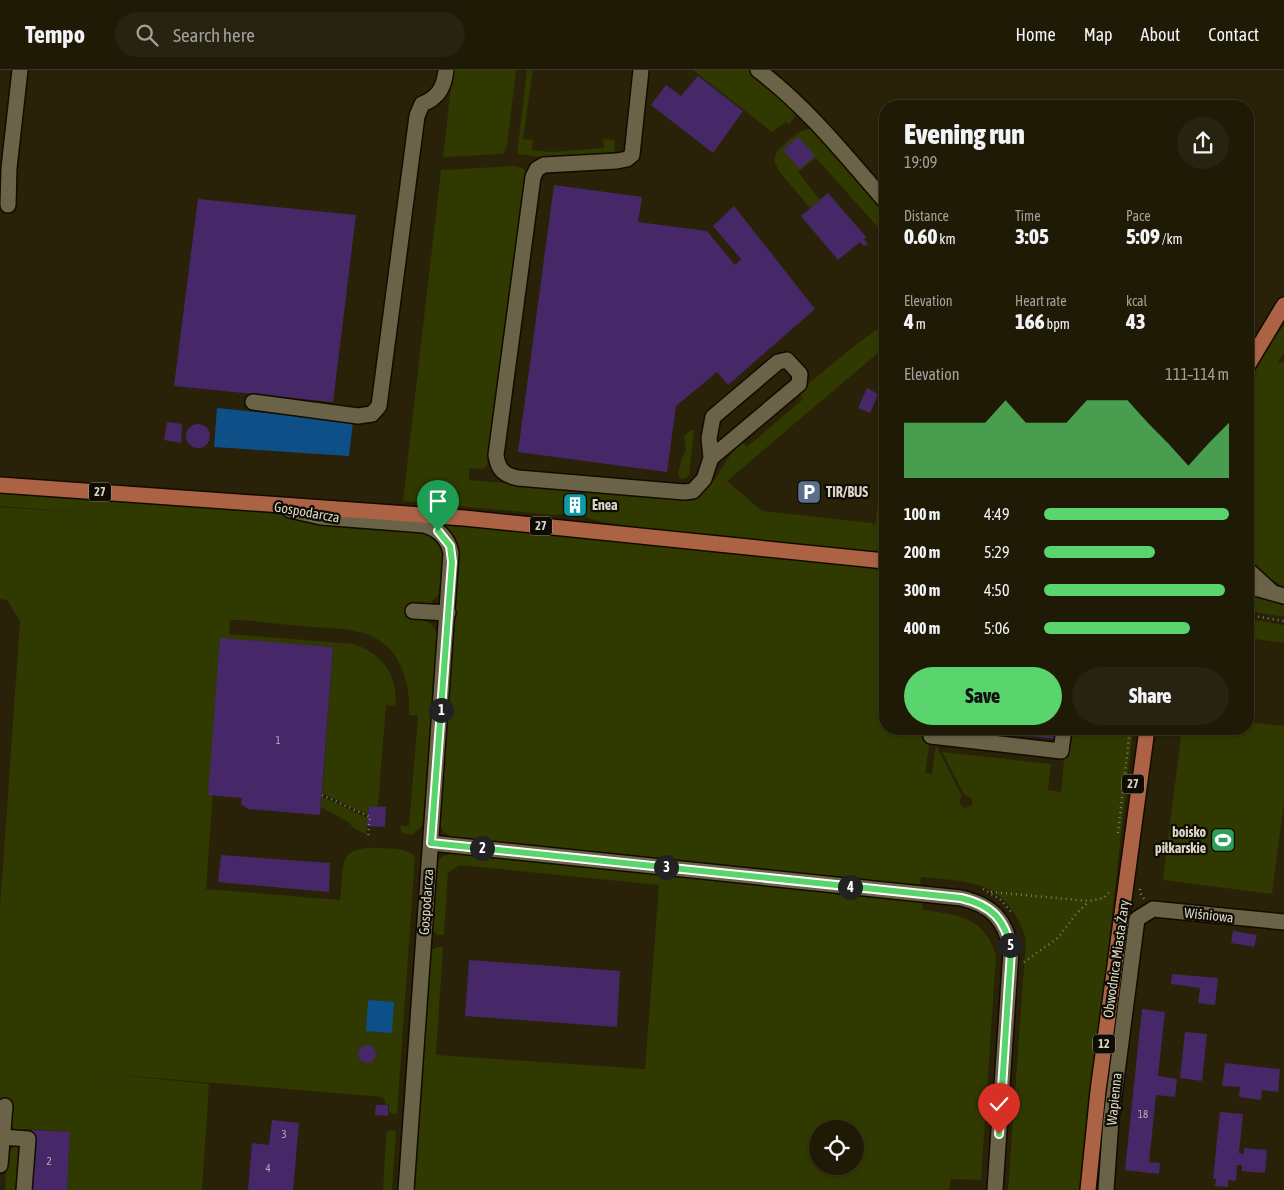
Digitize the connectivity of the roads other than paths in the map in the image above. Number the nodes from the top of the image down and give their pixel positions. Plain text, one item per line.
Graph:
1 (20, 70) edge
2 (446, 70) edge
3 (641, 70) edge
4 (758, 70) edge
5 (879, 194) edge
6 (8, 205) dead end
7 (1284, 305) edge
8 (1254, 355) edge
9 (253, 402) dead end
10 (711, 458) junction
11 (0, 485) edge
12 (259, 503) junction
13 (879, 560) edge
14 (1254, 575) edge
15 (1254, 588) edge
16 (1278, 594) edge
17 (413, 610) dead end
18 (448, 613) junction
19 (931, 735) edge
20 (1063, 735) edge
21 (1136, 735) edge
22 (1146, 735) edge
23 (1125, 839) junction
24 (431, 843) junction
25 (1137, 919) joint
26 (1284, 922) edge
27 (5, 1106) dead end
28 (2, 1137) junction
29 (0, 1158) edge
30 (24, 1190) edge
31 (406, 1190) edge
32 (995, 1190) edge
33 (1088, 1190) edge
34 (1106, 1190) edge

1 - 6 street
2 - 9 street
3 - 10 street
4 - 5 street
7 - 8 main road
10 - 10 street
11 - 12 main road, 27
12 - 13 main road, 27
12 - 18 street, Gospodarcza
14 - 16 street
15 - 16 street
17 - 18 street
18 - 24 street, Gospodarcza
19 - 20 street
21 - 23 main road, 27
22 - 23 main road, Obwodnica Miasta Żary / 12
23 - 33 main road, Obwodnica Miasta Żary / 12
24 - 31 street, Gospodarcza
24 - 32 street
25 - 26 street, Wiśniowa
25 - 34 street, Wapienna
27 - 28 street
28 - 29 street
28 - 30 street

